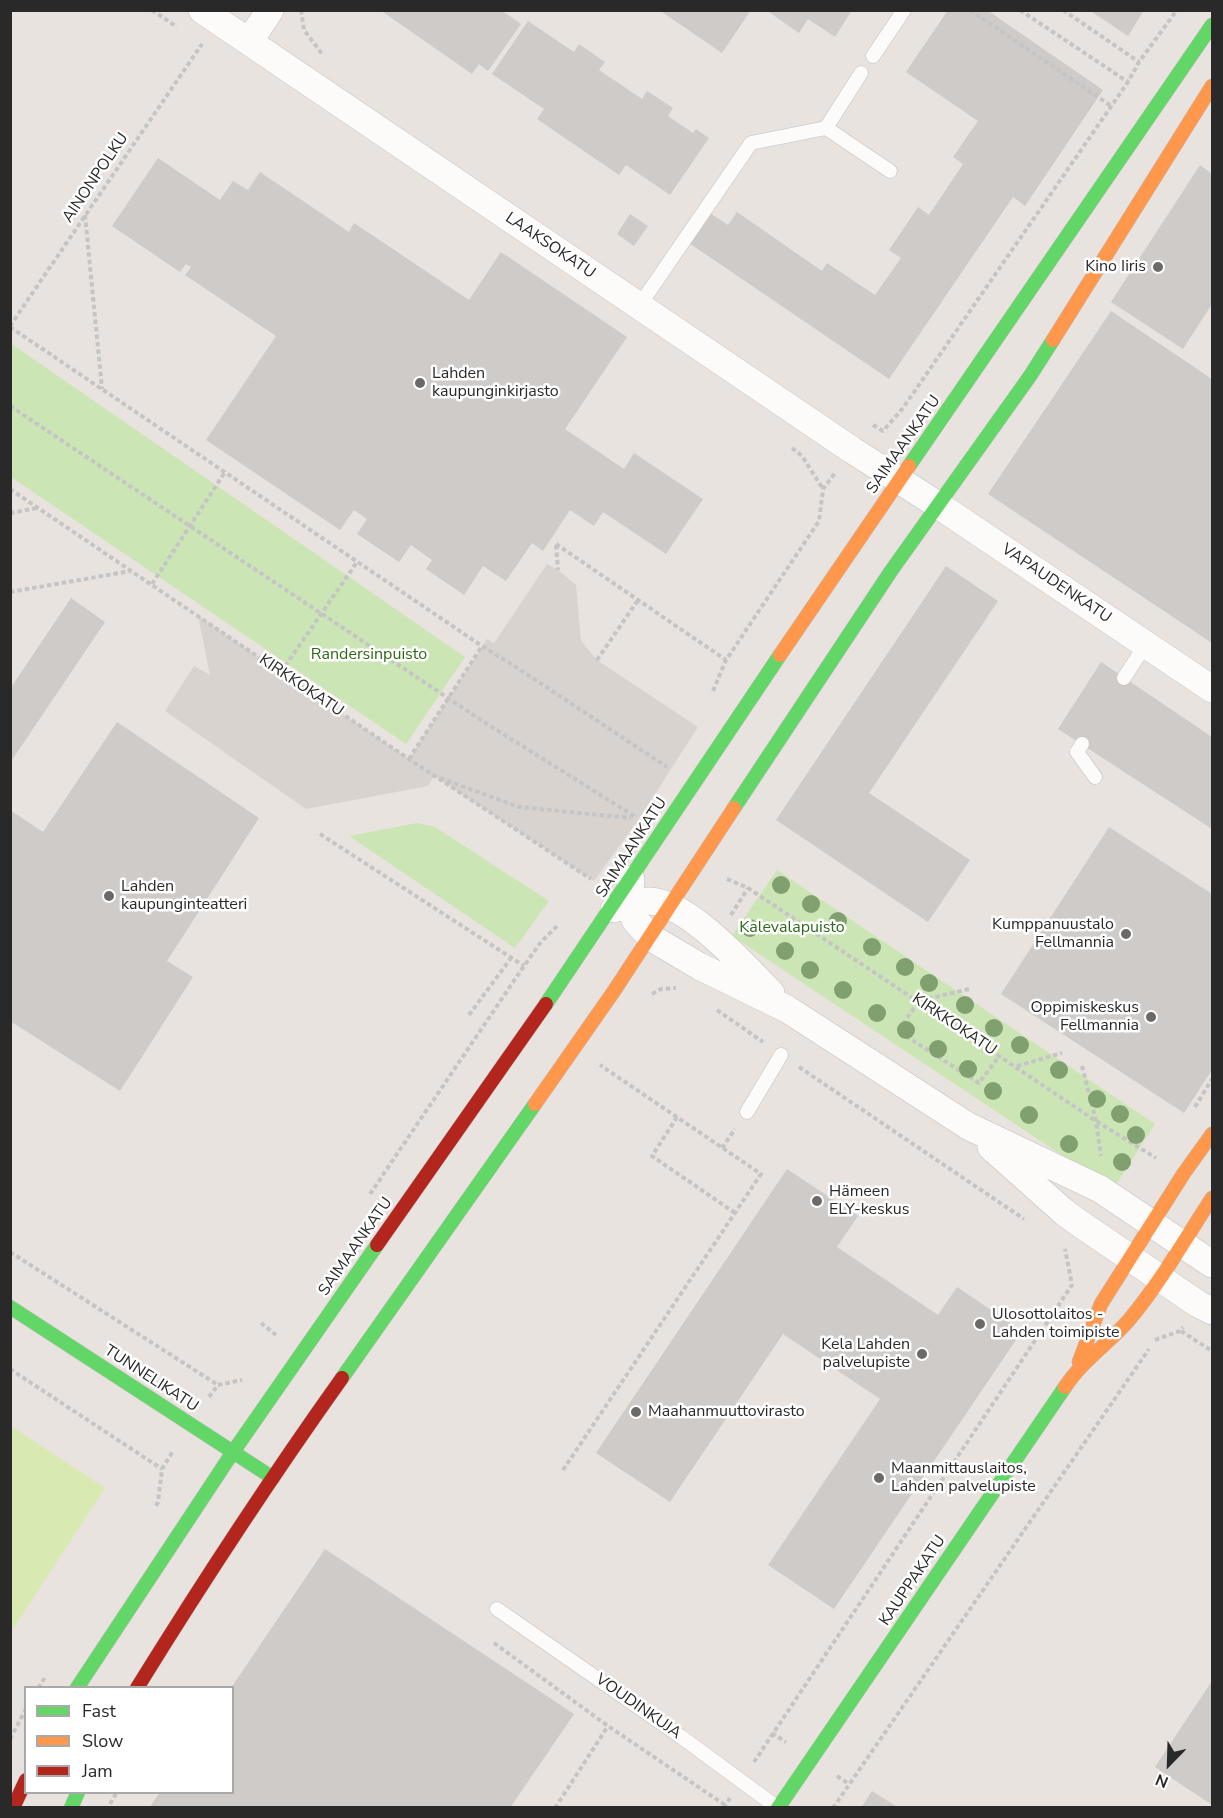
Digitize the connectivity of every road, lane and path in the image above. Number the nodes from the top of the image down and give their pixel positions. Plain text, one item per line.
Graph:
1 (202, 10) edge
2 (270, 10) edge
3 (904, 10) edge
4 (970, 10) edge
5 (1020, 10) edge
6 (1063, 10) edge
7 (1177, 10) edge
8 (1212, 25) edge
9 (249, 42) junction
10 (202, 44) dead end
11 (873, 56) dead end
12 (1139, 62) junction
13 (861, 73) dead end
14 (1128, 82) junction
15 (1212, 86) edge
16 (1111, 106) junction
17 (826, 128) junction
18 (1194, 142) dead end
19 (1166, 158) junction
20 (890, 171) dead end
21 (86, 214) junction
22 (639, 306) junction
23 (10, 327) edge
24 (102, 389) junction
25 (10, 406) edge
26 (852, 450) junction
27 (225, 472) junction
28 (898, 481) junction
29 (10, 489) edge
30 (938, 505) junction
31 (38, 508) junction
32 (10, 513) edge
33 (189, 525) junction
34 (357, 562) junction
35 (558, 570) dead end
36 (132, 571) junction
37 (152, 584) junction
38 (10, 592) edge
39 (638, 600) junction
40 (322, 614) junction
41 (1146, 644) junction
42 (482, 646) junction
43 (597, 660) dead end
44 (726, 660) junction
45 (281, 672) junction
46 (1124, 678) dead end
47 (1212, 689) edge
48 (448, 698) junction
49 (710, 698) dead end
50 (1082, 744) dead end
51 (409, 759) junction
52 (670, 769) dead end
53 (434, 776) junction
54 (1095, 777) dead end
55 (320, 834) dead end
56 (590, 888) dead end
57 (748, 888) dead end
58 (623, 898) junction
59 (671, 906) junction
60 (565, 918) dead end
61 (650, 937) junction
62 (511, 958) junction
63 (524, 966) junction
64 (969, 989) dead end
65 (919, 1001) junction
66 (714, 1008) dead end
67 (787, 1009) junction
68 (470, 1015) dead end
69 (1062, 1053) dead end
70 (781, 1055) junction
71 (1000, 1055) junction
72 (595, 1061) dead end
73 (1016, 1066) junction
74 (1082, 1066) dead end
75 (747, 1112) dead end
76 (677, 1117) junction
77 (1096, 1121) junction
78 (968, 1126) junction
79 (1212, 1134) edge
80 (1160, 1161) dead end
81 (1102, 1185) junction
82 (1212, 1198) edge
83 (367, 1199) dead end
84 (735, 1213) junction
85 (1026, 1220) dead end
86 (1079, 1223) junction
87 (1152, 1223) junction
88 (1183, 1244) junction
89 (10, 1252) edge
90 (1130, 1258) junction
91 (1212, 1264) edge
92 (1160, 1278) junction
93 (10, 1307) edge
94 (1205, 1307) edge
95 (261, 1323) dead end
96 (1180, 1331) junction
97 (270, 1344) dead end
98 (1212, 1351) edge
99 (10, 1369) edge
100 (1076, 1372) junction
101 (245, 1380) dead end
102 (218, 1384) junction
103 (190, 1424) junction
104 (233, 1452) junction
105 (162, 1469) junction
106 (563, 1470) dead end
107 (273, 1478) junction
108 (152, 1512) dead end
109 (497, 1609) dead end
110 (494, 1643) dead end
111 (50, 1668) dead end
112 (39, 1686) edge
113 (78, 1686) edge
114 (138, 1686) edge
115 (24, 1713) edge
116 (608, 1726) junction
117 (10, 1739) edge
118 (741, 1780) junction
119 (24, 1784) edge
120 (77, 1794) edge
121 (116, 1794) edge
122 (724, 1806) edge
123 (13, 1808) edge
124 (71, 1808) edge
125 (109, 1808) edge
126 (555, 1808) edge
127 (778, 1808) edge
128 (833, 1808) edge

1 - 9 street, LAAKSOKATU
2 - 9 street
3 - 11 lane
4 - 16 path
5 - 14 path
6 - 12 path
7 - 12 path
8 - 28 main road, SAIMAANKATU
9 - 22 street, LAAKSOKATU
10 - 21 path, AINONPOLKU
12 - 14 path
13 - 17 lane
14 - 16 path
15 - 19 main road
16 - 26 path
17 - 20 lane
17 - 22 lane
18 - 19 main road
19 - 30 main road
21 - 23 path, AINONPOLKU
21 - 24 path
22 - 26 street, LAAKSOKATU
23 - 24 path
24 - 27 path
25 - 33 path
26 - 28 street, LAAKSOKATU
26 - 44 path
27 - 33 path
27 - 34 path
28 - 30 street, VAPAUDENKATU
28 - 58 main road, SAIMAANKATU
29 - 31 path, KIRKKOKATU
30 - 41 street, VAPAUDENKATU
30 - 59 main road
31 - 32 path
31 - 36 path, KIRKKOKATU
33 - 37 path
33 - 40 path
34 - 40 path
34 - 42 path
35 - 39 path
36 - 37 path, KIRKKOKATU
36 - 38 path
37 - 45 path, KIRKKOKATU
39 - 43 path
39 - 44 path
40 - 45 path
40 - 48 path
41 - 46 lane
41 - 47 street, VAPAUDENKATU
42 - 48 path
42 - 52 path
44 - 49 path
45 - 51 path, KIRKKOKATU
48 - 51 path
48 - 53 path
50 - 54 lane
51 - 53 path, KIRKKOKATU
53 - 56 path, KIRKKOKATU
55 - 62 path
57 - 65 path, KIRKKOKATU
58 - 59 street
58 - 61 street
58 - 104 main road, SAIMAANKATU
59 - 61 main road
59 - 67 street
60 - 63 path
61 - 67 street
61 - 107 main road
62 - 63 path
62 - 68 path
63 - 83 path
64 - 65 path
65 - 71 path, KIRKKOKATU
65 - 71 path
66 - 70 path
67 - 78 street
69 - 73 path
70 - 75 lane
70 - 85 path
71 - 73 path, KIRKKOKATU
72 - 76 path
73 - 77 path, KIRKKOKATU
74 - 77 path
76 - 84 path
76 - 84 path
77 - 80 path, KIRKKOKATU
77 - 81 path
78 - 81 street
78 - 86 street
79 - 87 main road, KAUPPAKATU
81 - 87 street
82 - 88 main road, KAUPPAKATU
84 - 106 path
86 - 90 street
86 - 118 path
87 - 88 street
87 - 90 main road, KAUPPAKATU
88 - 91 street
88 - 92 main road, KAUPPAKATU
89 - 102 path
90 - 92 street
90 - 100 main road, KAUPPAKATU
92 - 94 street
92 - 100 main road, KAUPPAKATU
93 - 103 main road, TUNNELIKATU
94 - 96 path
95 - 97 path
96 - 98 path
96 - 128 path
99 - 105 path
100 - 127 main road, KAUPPAKATU
101 - 102 path
102 - 103 path
103 - 104 main road, TUNNELIKATU
103 - 105 path
104 - 107 main road, TUNNELIKATU
104 - 113 main road, SAIMAANKATU
105 - 108 path
107 - 114 main road
109 - 118 lane, VOUDINKUJA
110 - 116 path
111 - 112 path
115 - 117 path
116 - 122 path
116 - 126 path
118 - 122 path
118 - 127 lane, VOUDINKUJA
119 - 123 main road
120 - 124 main road
121 - 125 path

